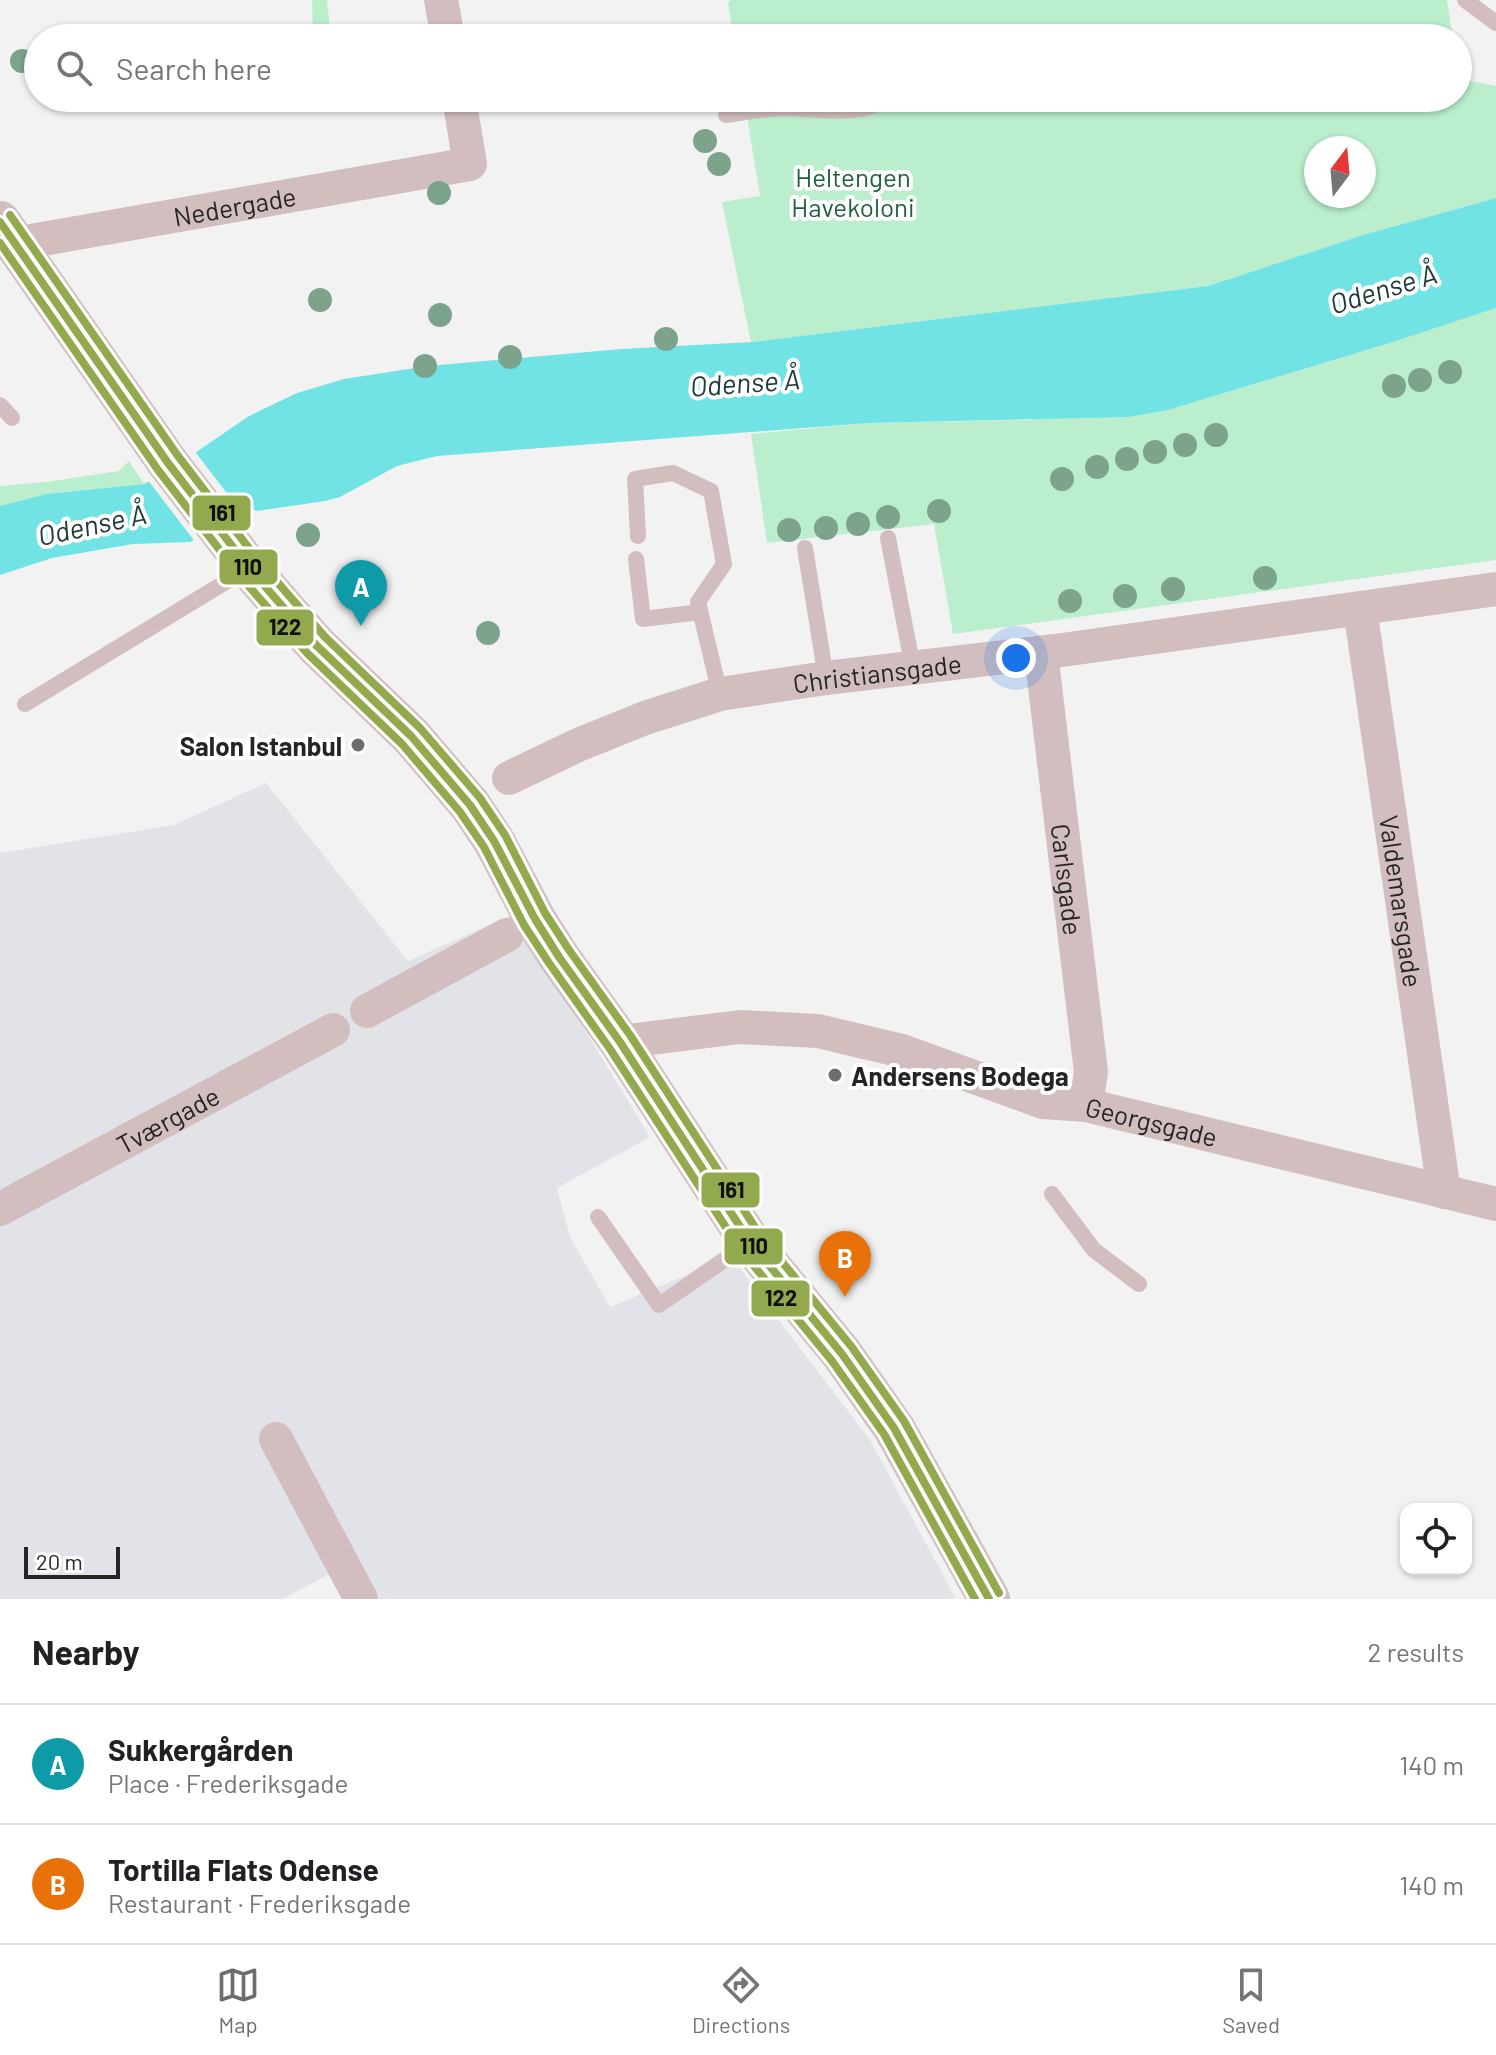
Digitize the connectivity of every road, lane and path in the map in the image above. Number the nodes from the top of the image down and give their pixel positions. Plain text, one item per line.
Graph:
1 (441, 0) edge
2 (1465, 0) edge
3 (1496, 23) edge
4 (445, 24) edge
5 (461, 112) edge
6 (749, 112) edge
7 (726, 115) dead end
8 (5, 236) edge
9 (0, 405) edge
10 (12, 418) dead end
11 (638, 536) dead end
12 (888, 538) dead end
13 (805, 548) dead end
14 (636, 559) dead end
15 (249, 568) junction
16 (1496, 589) edge
17 (1360, 608) junction
18 (700, 612) junction
19 (1041, 653) junction
20 (913, 668) junction
21 (826, 678) junction
22 (720, 694) junction
23 (25, 704) dead end
24 (509, 778) dead end
25 (507, 935) dead end
26 (367, 1011) dead end
27 (333, 1030) dead end
28 (614, 1033) junction
29 (1086, 1105) junction
30 (1444, 1192) junction
31 (1052, 1194) dead end
32 (1496, 1204) edge
33 (0, 1209) edge
34 (598, 1217) dead end
35 (750, 1242) junction
36 (1139, 1284) dead end
37 (276, 1439) dead end
38 (361, 1599) edge
39 (989, 1599) edge

1 - 4 street
2 - 3 lane
5 - 8 street, Nedergade
6 - 7 lane
8 - 15 street
9 - 10 lane
11 - 18 lane
12 - 20 lane
13 - 21 lane
14 - 18 lane
15 - 23 lane
15 - 28 street
16 - 17 street, Christiansgade
17 - 19 street, Christiansgade
17 - 30 street, Valdemarsgade
18 - 22 lane
19 - 20 street, Christiansgade
19 - 29 street, Carlsgade
20 - 21 street, Christiansgade
21 - 22 street, Christiansgade
22 - 24 street, Christiansgade
25 - 26 street
27 - 33 street, Tværgade
28 - 29 street, Georgsgade
28 - 35 street
29 - 30 street, Georgsgade
30 - 32 street, Georgsgade
31 - 36 lane
34 - 35 lane
35 - 39 street
37 - 38 street

